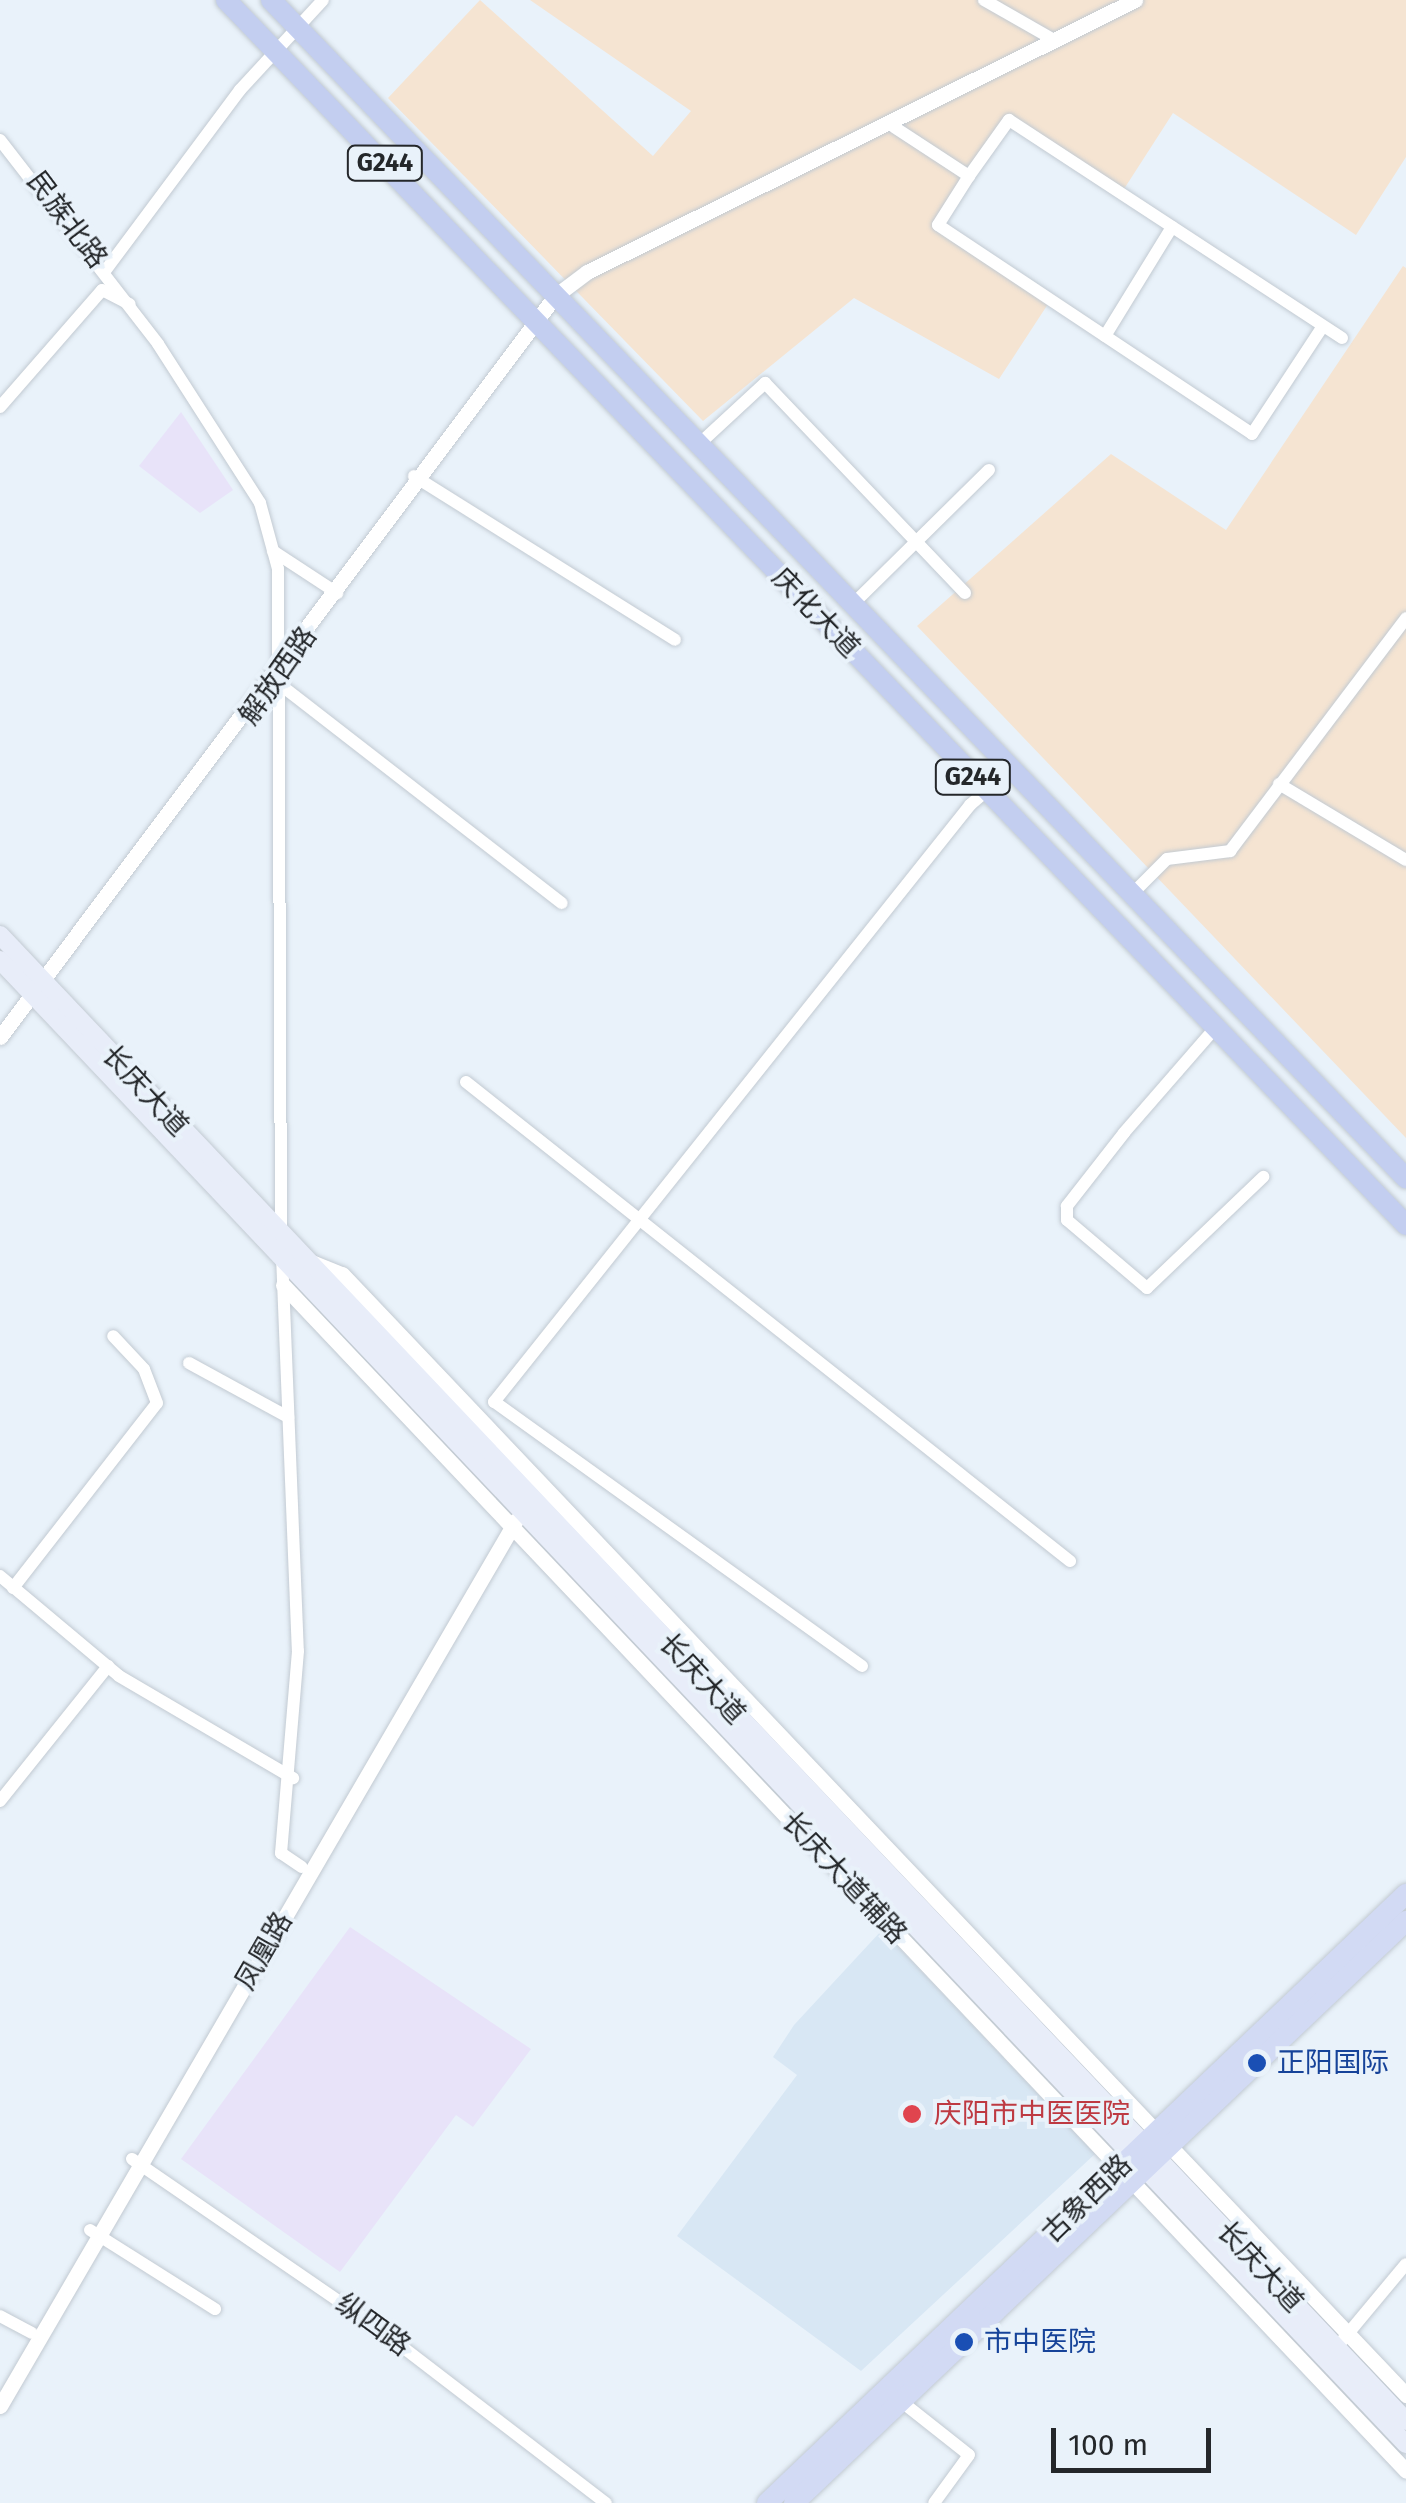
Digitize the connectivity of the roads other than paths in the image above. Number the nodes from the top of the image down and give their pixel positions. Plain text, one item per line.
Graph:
1 (226, 0) edge
2 (271, 0) edge
3 (322, 0) edge
4 (984, 0) edge
5 (1135, 0) edge
6 (296, 26) junction
7 (1054, 40) junction
8 (274, 49) junction
9 (894, 127) junction
10 (0, 144) edge
11 (969, 176) junction
12 (1172, 226) junction
13 (105, 271) junction
14 (558, 300) junction
15 (128, 304) junction
16 (539, 324) junction
17 (1324, 326) junction
18 (1105, 336) junction
19 (1342, 338) dead end
20 (0, 407) edge
21 (698, 446) junction
22 (990, 470) dead end
23 (418, 479) junction
24 (916, 542) junction
25 (273, 551) junction
26 (334, 590) junction
27 (965, 593) dead end
28 (853, 604) junction
29 (1406, 618) edge
30 (675, 640) dead end
31 (278, 673) junction
32 (1012, 769) junction
33 (1279, 784) junction
34 (986, 791) junction
35 (1406, 860) edge
36 (1132, 893) junction
37 (562, 903) dead end
38 (0, 935) edge
39 (0, 960) edge
40 (40, 991) junction
41 (1216, 1028) junction
42 (0, 1037) edge
43 (0, 1053) edge
44 (466, 1082) dead end
45 (1263, 1176) dead end
46 (1406, 1178) edge
47 (639, 1220) junction
48 (1406, 1225) edge
49 (281, 1234) junction
50 (304, 1259) junction
51 (282, 1260) junction
52 (283, 1284) junction
53 (113, 1336) dead end
54 (189, 1363) dead end
55 (288, 1417) junction
56 (517, 1508) junction
57 (1070, 1561) dead end
58 (0, 1576) edge
59 (14, 1588) junction
60 (108, 1666) junction
61 (862, 1666) dead end
62 (294, 1778) junction
63 (0, 1801) edge
64 (302, 1867) junction
65 (1406, 1894) edge
66 (1406, 1921) edge
67 (1144, 2157) junction
68 (134, 2164) junction
69 (94, 2232) junction
70 (1406, 2264) edge
71 (215, 2309) dead end
72 (0, 2316) edge
73 (32, 2334) junction
74 (1342, 2341) junction
75 (0, 2388) edge
76 (1406, 2395) edge
77 (902, 2402) junction
78 (0, 2406) edge
79 (1406, 2421) edge
80 (1406, 2444) edge
81 (1406, 2470) edge
82 (597, 2503) edge
83 (606, 2503) edge
84 (767, 2503) edge
85 (794, 2503) edge
86 (934, 2503) edge

1 - 8 highway, 庆化大道 / G244
2 - 6 highway, 庆化大道 / G244
3 - 6 street
4 - 7 street
5 - 7 street, 解放西路
6 - 8 street
6 - 14 highway, 庆化大道 / G244
7 - 9 street, 解放西路
8 - 13 street
8 - 16 highway, 庆化大道 / G244
9 - 11 street
9 - 14 street, 解放西路
10 - 13 street, 民族北路
10 - 15 street, 民族北路
11 - 12 street
11 - 18 street
12 - 17 street
12 - 18 street
13 - 15 street, 民族北路
14 - 16 street, 解放西路
14 - 21 highway, 庆化大道 / G244
15 - 20 street
15 - 25 street
16 - 23 street, 解放西路
16 - 34 highway, 庆化大道 / G244
17 - 18 street
17 - 19 street
21 - 24 street
21 - 28 highway, 庆化大道 / G244
22 - 24 street
23 - 26 street, 解放西路
23 - 30 street
24 - 27 street
24 - 28 street
25 - 26 street
25 - 31 street
26 - 31 street, 解放西路
28 - 32 highway, 庆化大道 / G244
29 - 33 street
31 - 37 street
31 - 40 street, 解放西路
31 - 49 street
32 - 34 street
32 - 36 highway, 庆化大道 / G244
33 - 35 street
33 - 36 street
34 - 41 highway, 庆化大道 / G244
34 - 47 street
36 - 46 highway, 庆化大道 / G244
38 - 40 main road, 长庆大道
39 - 40 main road, 长庆大道
40 - 42 street, 解放西路
40 - 43 street, 解放西路
40 - 49 main road, 长庆大道
40 - 51 main road, 长庆大道
41 - 45 street
41 - 48 highway, 庆化大道 / G244
44 - 47 street
47 - 57 street
47 - 61 street
49 - 50 main road, 长庆大道
49 - 51 street
50 - 56 main road, 长庆大道
50 - 67 street, 长庆大道辅路
51 - 52 street
51 - 56 main road, 长庆大道
52 - 55 street
52 - 56 street
53 - 59 street
54 - 55 street
55 - 62 street
56 - 64 street, 凤凰路
56 - 67 main road, 长庆大道
56 - 68 street, 凤凰路
58 - 59 street
59 - 60 street
60 - 62 street
60 - 63 street
62 - 64 street
64 - 68 street, 凤凰路
65 - 67 main road, 古象西路
66 - 67 main road, 古象西路
67 - 74 main road, 长庆大道
67 - 77 main road, 古象西路
67 - 80 main road, 长庆大道
67 - 81 street, 长庆大道辅路
67 - 84 main road, 古象西路
68 - 69 street, 凤凰路
68 - 82 street, 纵四路
68 - 83 street, 纵四路
69 - 71 street
69 - 73 street, 凤凰路
69 - 78 street, 凤凰路
70 - 74 street
72 - 73 street
73 - 75 street, 凤凰路
74 - 76 street
74 - 79 main road, 长庆大道
77 - 85 main road, 古象西路
77 - 86 street

